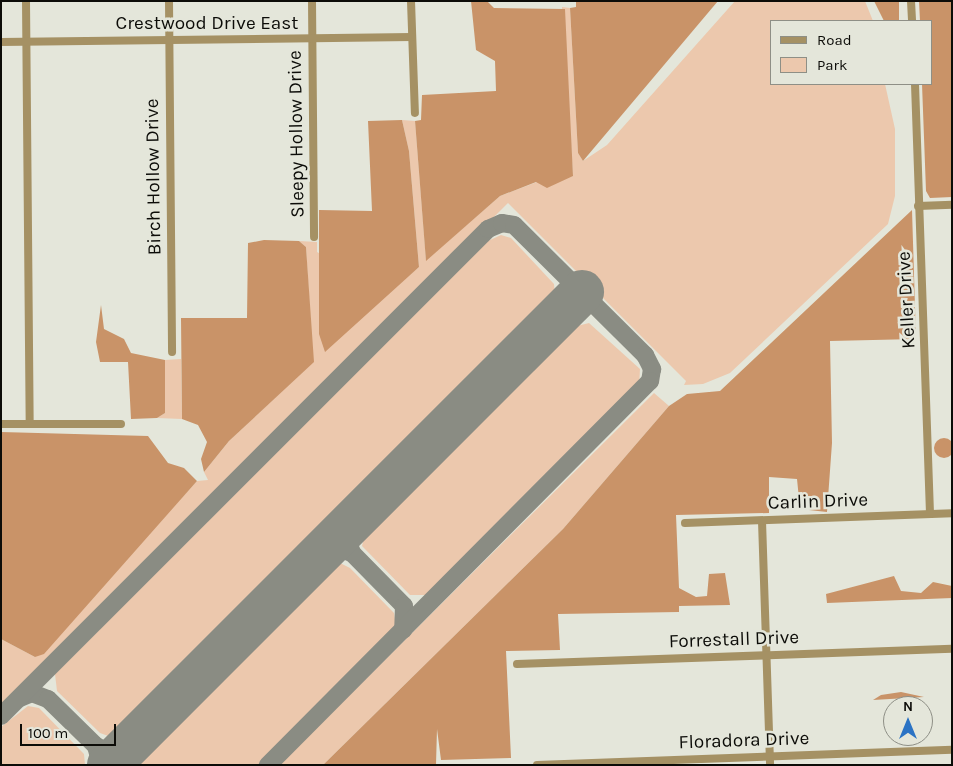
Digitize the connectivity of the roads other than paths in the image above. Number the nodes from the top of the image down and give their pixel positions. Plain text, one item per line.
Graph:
1 (26, 1) edge
2 (169, 1) edge
3 (312, 1) edge
4 (411, 1) edge
5 (912, 1) edge
6 (912, 20) edge
7 (412, 37) junction
8 (313, 39) junction
9 (169, 40) junction
10 (1, 42) edge
11 (28, 42) junction
12 (914, 85) edge
13 (415, 113) dead end
14 (952, 205) edge
15 (918, 206) junction
16 (314, 237) dead end
17 (172, 352) dead end
18 (1, 424) edge
19 (30, 424) junction
20 (121, 424) dead end
21 (952, 513) edge
22 (930, 514) junction
23 (762, 521) junction
24 (685, 523) dead end
25 (952, 649) edge
26 (766, 655) junction
27 (517, 664) dead end
28 (952, 750) edge
29 (770, 761) edge
30 (537, 765) edge

1 - 11 street
2 - 9 street, Birch Hollow Drive
3 - 8 street, Sleepy Hollow Drive
4 - 7 street
5 - 6 street
7 - 8 street, Crestwood Drive East
7 - 13 street
8 - 9 street, Crestwood Drive East
8 - 16 street, Sleepy Hollow Drive
9 - 11 street, Crestwood Drive East
9 - 17 street, Birch Hollow Drive
10 - 11 street, Crestwood Drive East
11 - 19 street
12 - 15 street, Keller Drive
14 - 15 street
15 - 22 street, Keller Drive
18 - 19 street
19 - 20 street
21 - 22 street, Carlin Drive
22 - 23 street, Carlin Drive
23 - 24 street, Carlin Drive
23 - 26 street
25 - 26 street, Forrestall Drive
26 - 27 street, Forrestall Drive
26 - 29 street
28 - 29 street, Floradora Drive
29 - 30 street, Floradora Drive

